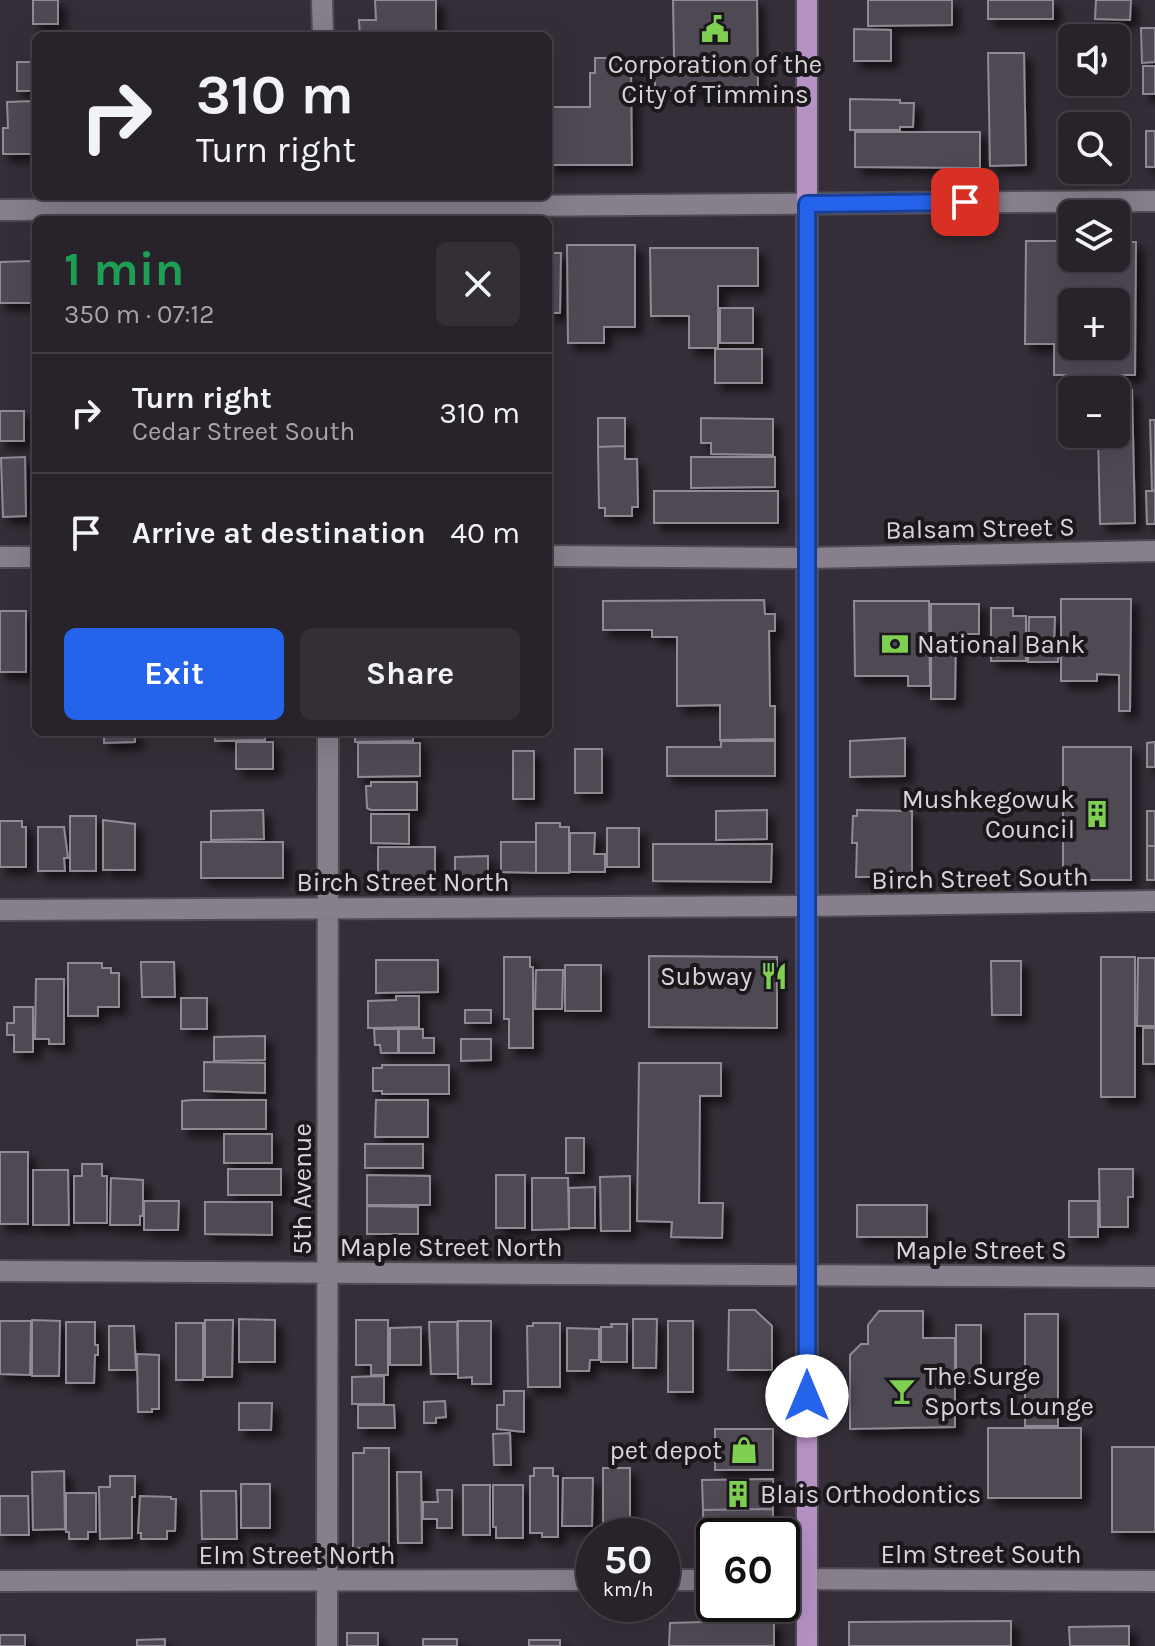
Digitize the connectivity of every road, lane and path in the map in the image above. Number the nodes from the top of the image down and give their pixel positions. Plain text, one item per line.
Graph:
1 (322, 0) edge
2 (807, 0) edge
3 (323, 32) edge
4 (1155, 201) edge
5 (807, 204) junction
6 (327, 207) edge
7 (0, 210) edge
8 (1155, 551) edge
9 (552, 556) edge
10 (0, 557) edge
11 (32, 557) edge
12 (807, 558) junction
13 (328, 736) edge
14 (1155, 901) edge
15 (807, 906) junction
16 (328, 908) junction
17 (0, 910) edge
18 (0, 1271) edge
19 (328, 1272) junction
20 (807, 1274) junction
21 (1155, 1277) edge
22 (800, 1579) edge
23 (807, 1579) junction
24 (576, 1580) edge
25 (0, 1581) edge
26 (328, 1581) junction
27 (1155, 1581) edge
28 (327, 1646) edge
29 (807, 1646) edge

1 - 3 street
2 - 5 main road
4 - 5 street
5 - 6 street
5 - 12 main road
6 - 7 street
8 - 12 street, Balsam Street S
9 - 12 street, Balsam Street S
10 - 11 street
12 - 15 main road
13 - 16 street, 5th Avenue
14 - 15 street, Birch Street South
15 - 16 street, Birch Street North
15 - 20 main road
16 - 17 street, Birch Street North
16 - 19 street, 5th Avenue
18 - 19 street, Maple Street North
19 - 20 street, Maple Street North
19 - 26 street, 5th Avenue
20 - 21 street, Maple Street S
20 - 23 main road
22 - 23 street
23 - 27 street, Elm Street South
23 - 29 main road
24 - 26 street, Elm Street North
25 - 26 street, Elm Street North
26 - 28 street, 5th Avenue

